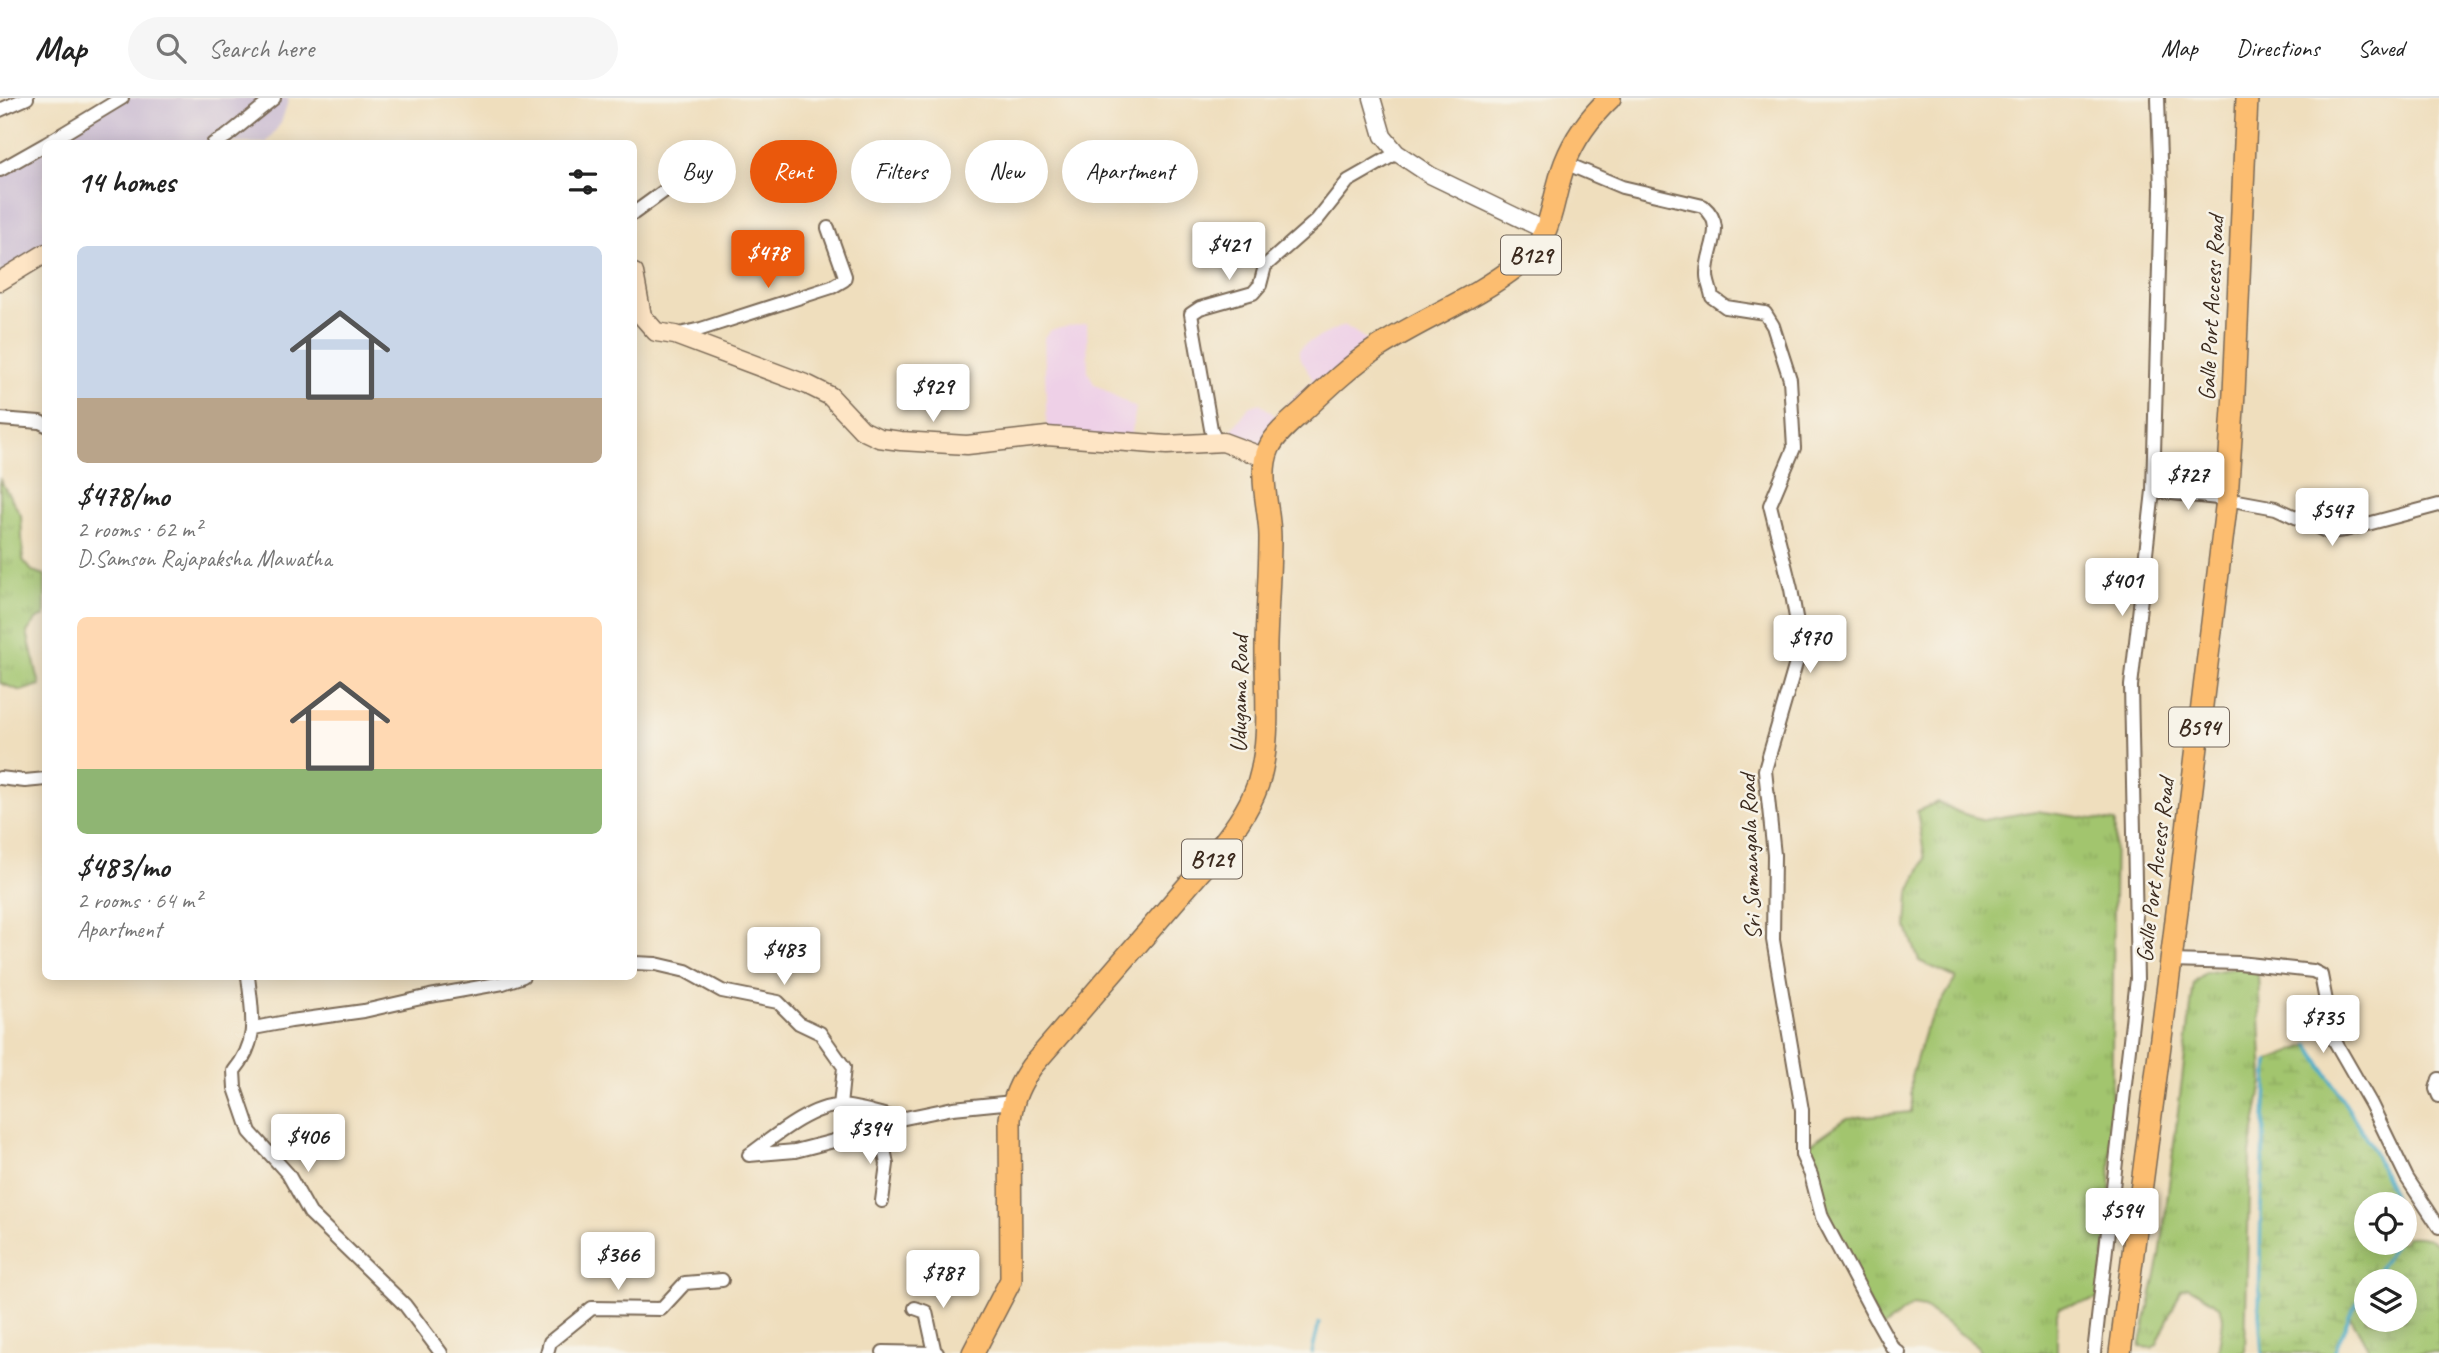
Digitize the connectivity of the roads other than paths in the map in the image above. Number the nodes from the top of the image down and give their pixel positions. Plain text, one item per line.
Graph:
1 (27, 98) edge
2 (122, 98) edge
3 (274, 98) edge
4 (1372, 98) edge
5 (1610, 98) edge
6 (2158, 98) edge
7 (2247, 98) edge
8 (0, 110) edge
9 (53, 140) edge
10 (220, 140) edge
11 (42, 146) edge
12 (1397, 153) junction
13 (1565, 163) junction
14 (0, 170) edge
15 (658, 196) edge
16 (637, 211) edge
17 (828, 228) dead end
18 (1546, 230) junction
19 (42, 255) edge
20 (0, 281) edge
21 (637, 289) edge
22 (675, 335) junction
23 (0, 419) edge
24 (42, 423) edge
25 (1223, 442) junction
26 (1266, 458) junction
27 (2152, 491) junction
28 (2227, 499) junction
29 (2439, 505) edge
30 (0, 778) edge
31 (42, 779) edge
32 (2171, 961) junction
33 (637, 963) edge
34 (248, 980) edge
35 (512, 980) edge
36 (254, 1028) junction
37 (2439, 1079) edge
38 (2439, 1096) edge
39 (1013, 1102) junction
40 (840, 1106) junction
41 (900, 1119) junction
42 (880, 1129) junction
43 (882, 1201) dead end
44 (2439, 1227) edge
45 (722, 1280) dead end
46 (915, 1308) dead end
47 (883, 1352) edge
48 (440, 1353) edge
49 (547, 1353) edge
50 (936, 1353) edge
51 (974, 1353) edge
52 (1899, 1353) edge
53 (2094, 1353) edge
54 (2120, 1353) edge

1 - 8 street
2 - 9 street
3 - 10 street
4 - 12 street
5 - 13 main road, B129
6 - 27 street
7 - 28 main road, Galle Port Access Road / B594
11 - 14 street
12 - 18 street
12 - 25 street
13 - 18 main road, B129
13 - 52 street, Sri Sumangala Road
15 - 16 street
17 - 22 street
18 - 26 main road, B129
19 - 20 main road
21 - 22 main road
22 - 25 main road
23 - 24 street
25 - 26 main road
26 - 39 main road, Udugama Road / B129
27 - 28 street
27 - 53 street
28 - 29 street
28 - 32 main road, Galle Port Access Road / B594
30 - 31 street
32 - 44 street
32 - 54 main road, Galle Port Access Road / B594
33 - 40 street
34 - 36 street
35 - 36 street
36 - 48 street
37 - 38 street
39 - 41 street
39 - 51 main road, Udugama Road / B129
40 - 41 street
40 - 42 street
41 - 42 street
42 - 43 street
45 - 49 street
46 - 50 street
47 - 50 street

